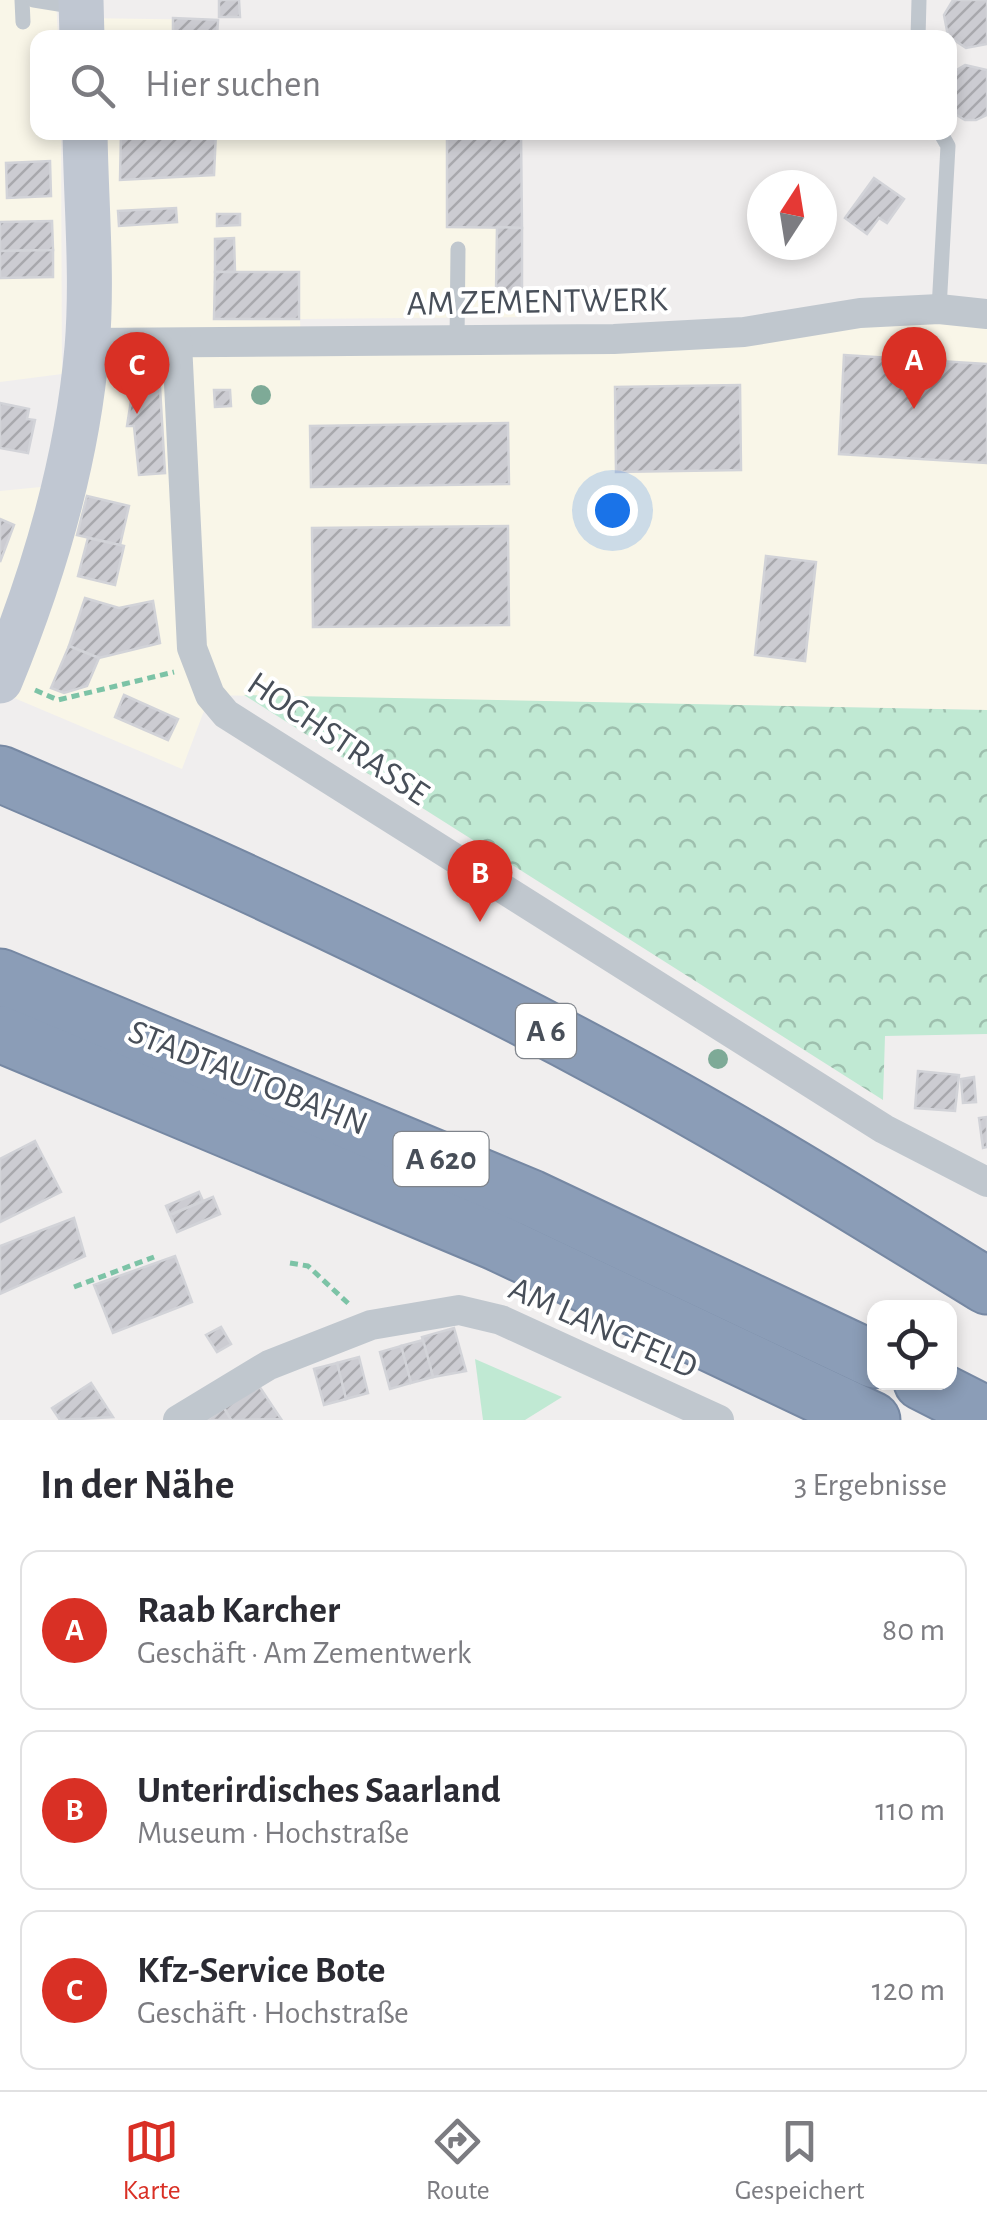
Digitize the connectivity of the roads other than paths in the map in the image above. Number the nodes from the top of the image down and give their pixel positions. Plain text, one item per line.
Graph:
1 (22, 0) edge
2 (34, 0) edge
3 (919, 0) edge
4 (81, 15) edge
5 (23, 22) dead end
6 (918, 30) edge
7 (85, 140) edge
8 (945, 140) edge
9 (458, 249) dead end
10 (939, 309) junction
11 (987, 314) edge
12 (457, 342) junction
13 (87, 343) junction
14 (177, 344) junction
15 (1, 679) edge
16 (0, 774) edge
17 (0, 977) edge
18 (0, 1034) edge
19 (987, 1182) edge
20 (987, 1286) edge
21 (867, 1357) edge
22 (938, 1390) edge
23 (987, 1415) edge
24 (178, 1420) edge
25 (719, 1420) edge
26 (872, 1420) edge

1 - 5 lane
2 - 4 lane
3 - 6 lane
7 - 13 main road
8 - 10 lane
9 - 12 lane
10 - 11 street, AM ZEMENTWERK
10 - 12 street, AM ZEMENTWERK
12 - 14 street, AM ZEMENTWERK
13 - 14 street, AM ZEMENTWERK
13 - 15 main road
14 - 19 street, HOCHSTRASSE
16 - 20 highway, A 6
17 - 21 highway, STADTAUTOBAHN / A 620
18 - 26 highway
22 - 23 highway
24 - 25 street, AM LANGFELD

